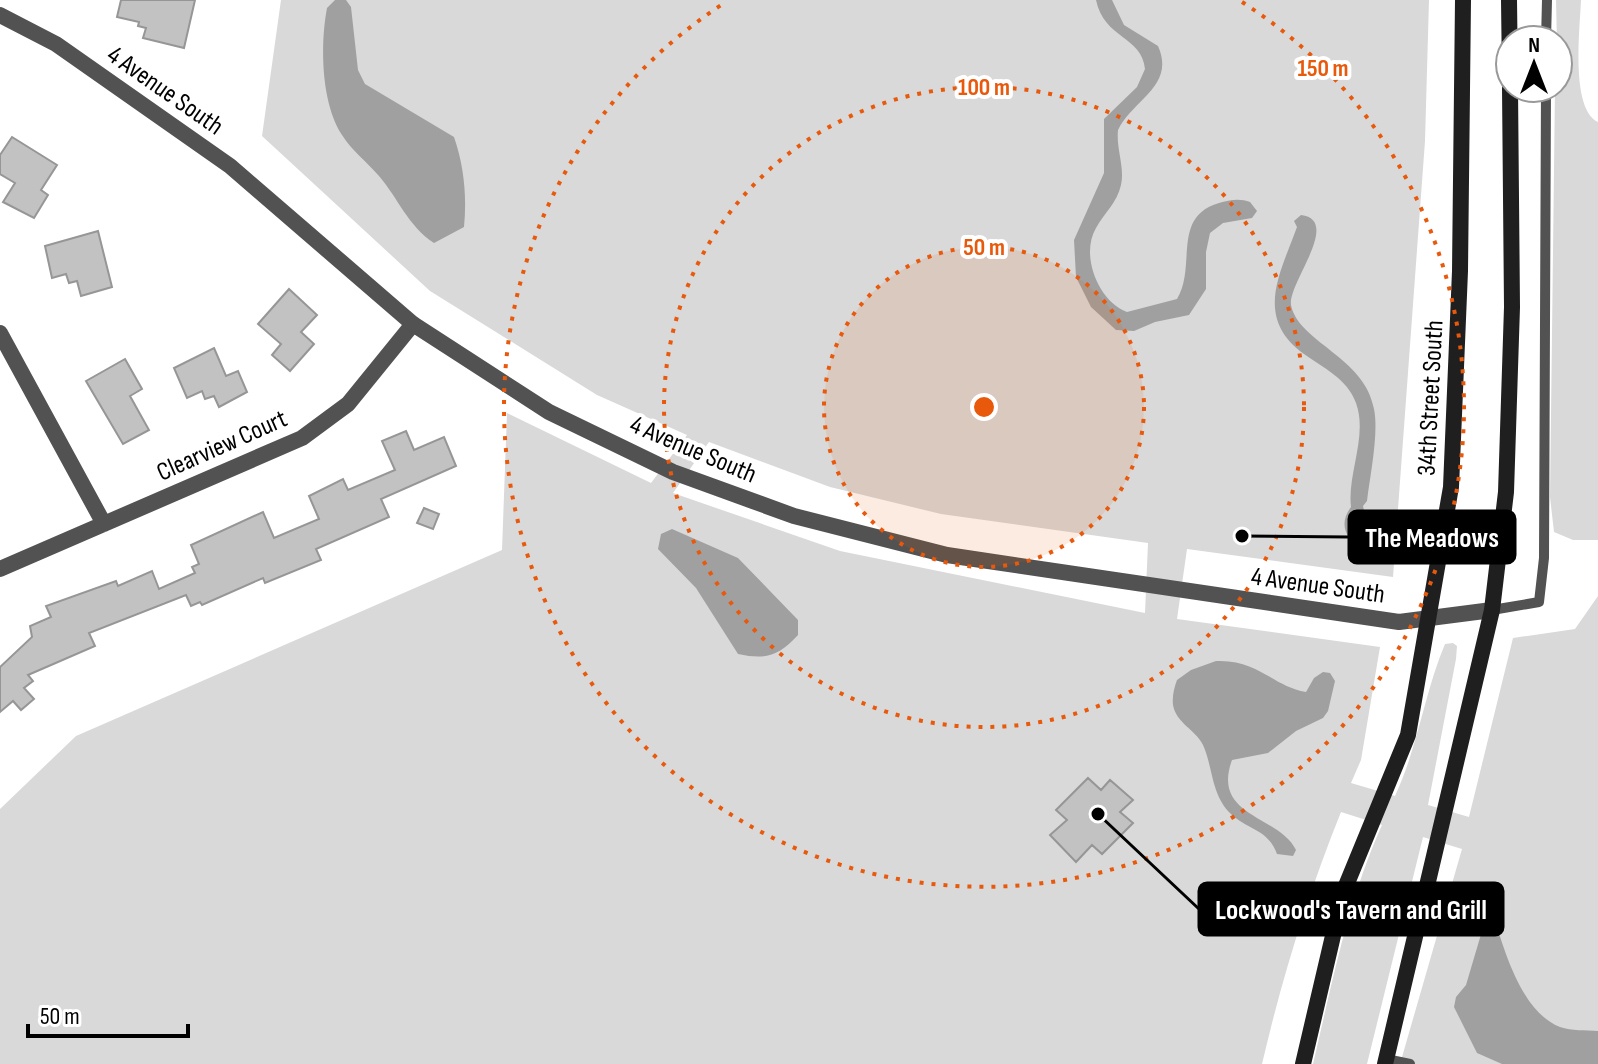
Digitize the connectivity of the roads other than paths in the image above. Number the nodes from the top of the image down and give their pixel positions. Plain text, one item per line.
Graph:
1 (1463, 0) edge
2 (1509, 0) edge
3 (1547, 0) edge
4 (0, 15) edge
5 (1509, 24) edge
6 (1546, 24) edge
7 (1510, 104) edge
8 (1546, 104) edge
9 (413, 324) junction
10 (0, 333) edge
11 (104, 524) junction
12 (0, 569) edge
13 (1492, 610) junction
14 (1430, 618) junction
15 (1386, 1062) edge
16 (1303, 1064) edge
17 (1410, 1064) edge

1 - 14 main road, 34th Street South
2 - 5 main road
3 - 6 lane
4 - 9 street, 4 Avenue South
7 - 13 main road
8 - 13 lane
9 - 11 street, Clearview Court
9 - 14 street, 4 Avenue South
10 - 11 street
11 - 12 street, Clearview Court
13 - 14 street, 4 Avenue South
13 - 15 main road
14 - 16 main road, 34th Street South
15 - 17 lane

